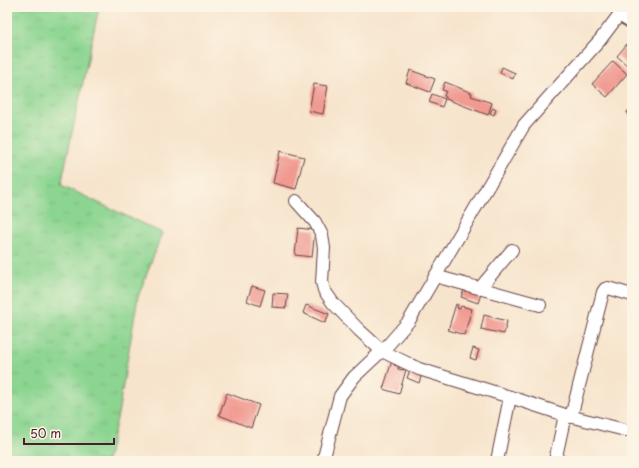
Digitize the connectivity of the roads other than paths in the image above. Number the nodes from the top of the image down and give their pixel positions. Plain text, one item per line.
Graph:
1 (622, 11) edge
2 (632, 23) edge
3 (296, 201) dead end
4 (512, 250) dead end
5 (435, 276) junction
6 (480, 288) junction
7 (632, 295) edge
8 (540, 305) dead end
9 (382, 351) junction
10 (510, 397) junction
11 (568, 416) junction
12 (625, 430) dead end
13 (323, 461) edge
14 (497, 461) edge
15 (555, 461) edge

1 - 2 street
1 - 5 street
3 - 9 street
4 - 6 street
5 - 6 street
5 - 9 street
6 - 8 street
7 - 11 street
9 - 10 street
9 - 13 street
10 - 11 street
10 - 14 street
11 - 12 street
11 - 15 street

